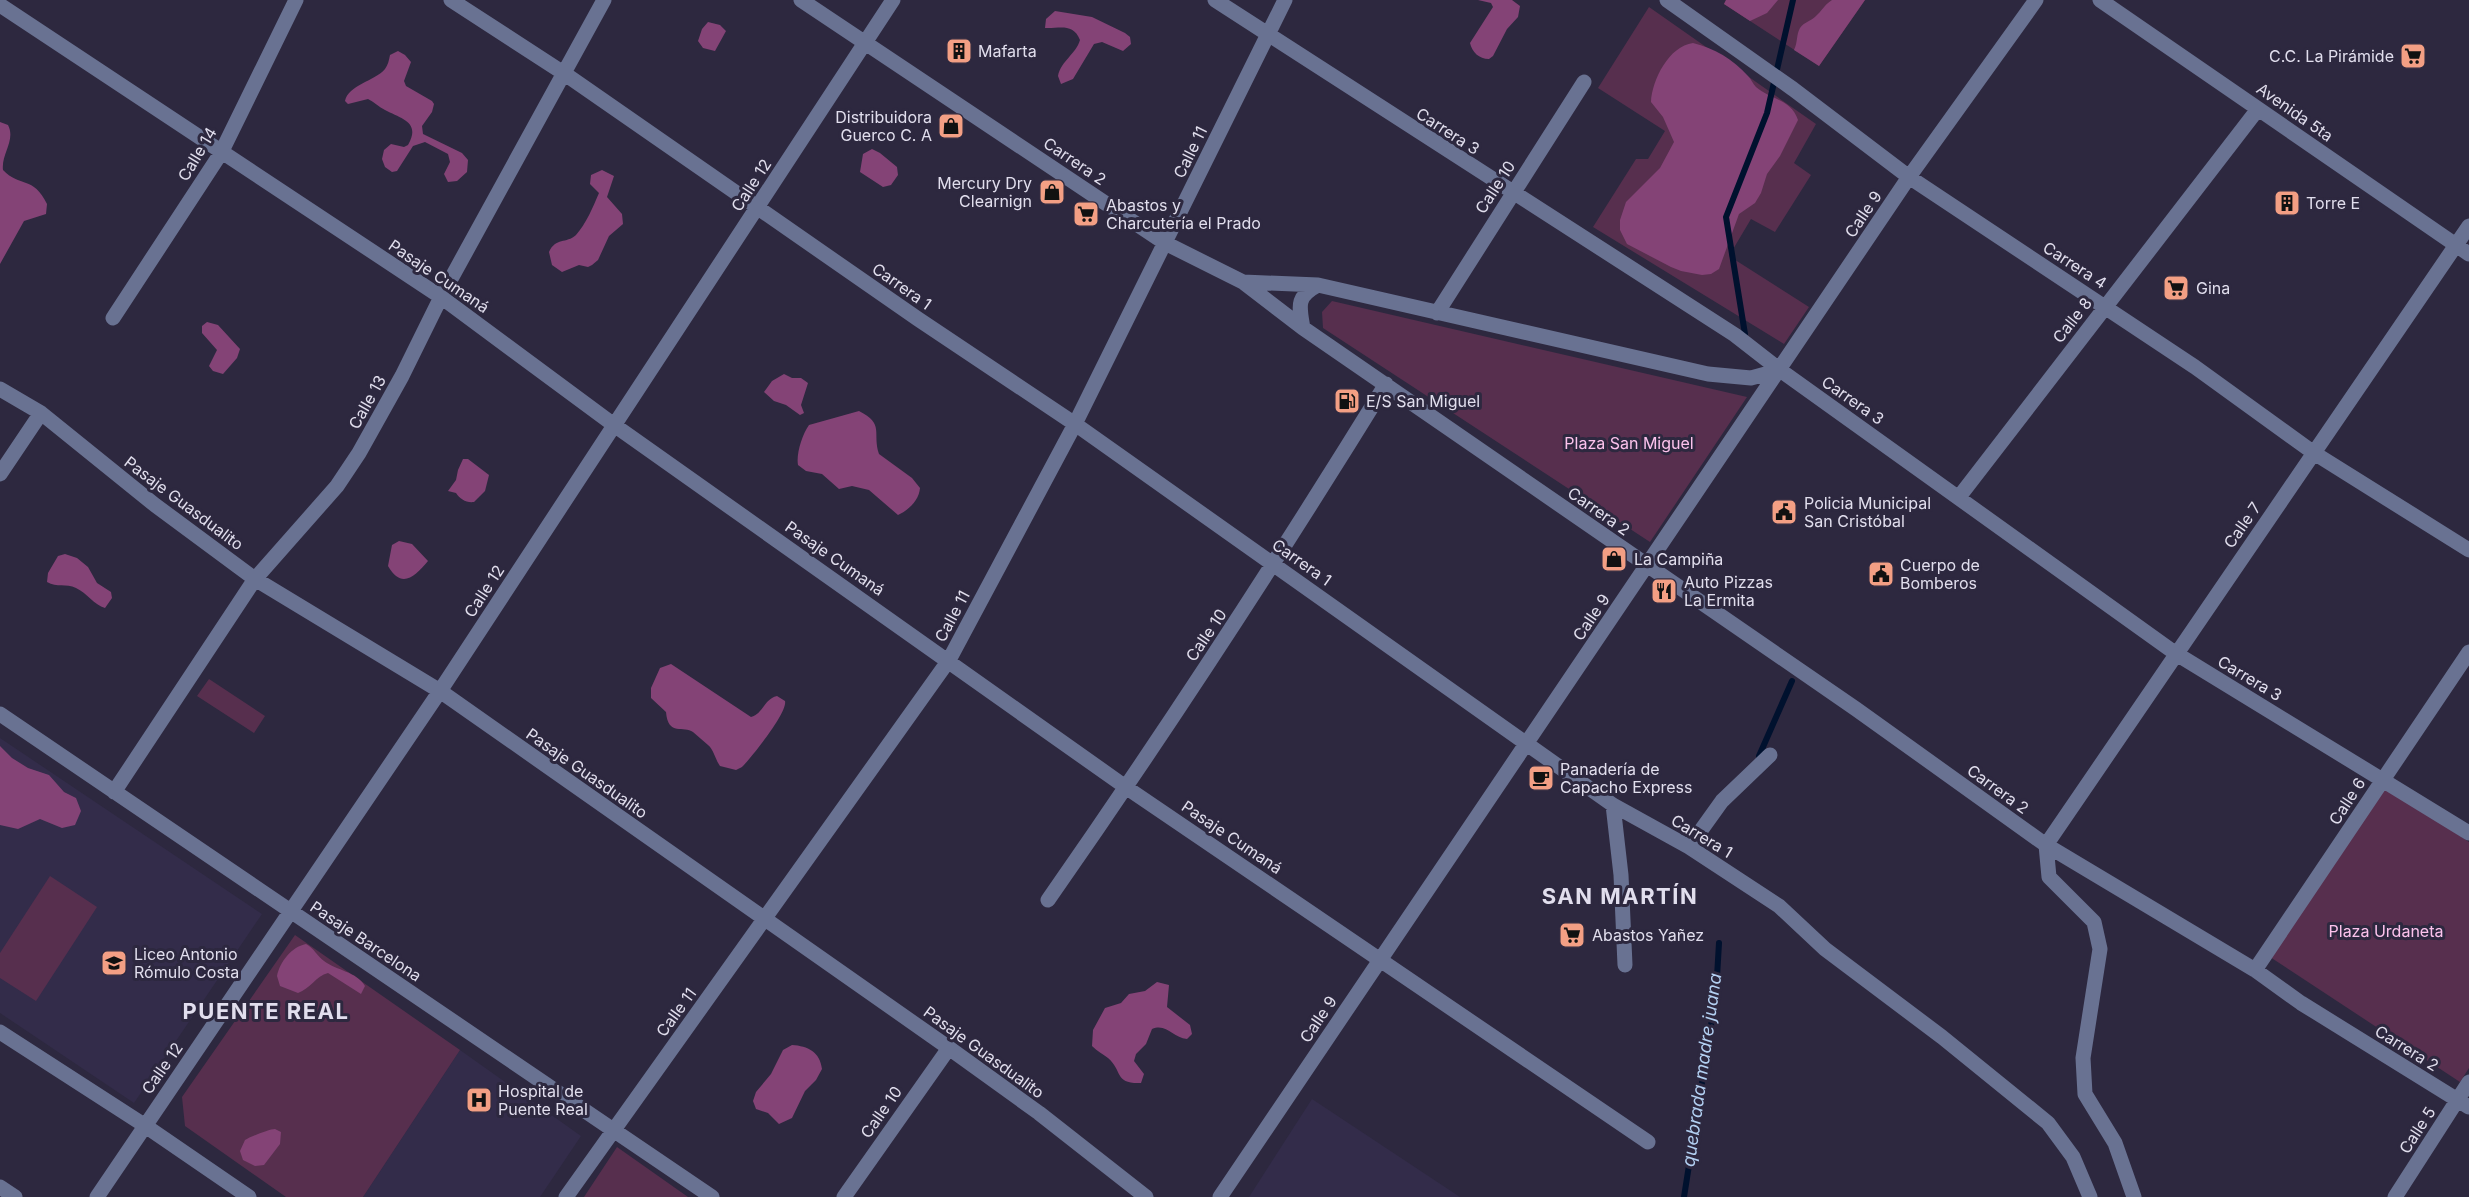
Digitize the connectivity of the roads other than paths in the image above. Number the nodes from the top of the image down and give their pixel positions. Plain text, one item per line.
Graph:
1 (296, 0) edge
2 (451, 0) edge
3 (604, 0) edge
4 (801, 0) edge
5 (893, 0) edge
6 (1215, 0) edge
7 (1285, 0) edge
8 (1667, 0) edge
9 (2036, 0) edge
10 (2100, 0) edge
11 (0, 5) edge
12 (1268, 35) junction
13 (866, 42) junction
14 (565, 74) junction
15 (1584, 82) dead end
16 (2258, 109) junction
17 (220, 153) junction
18 (1909, 177) junction
19 (1512, 193) junction
20 (758, 207) junction
21 (2469, 226) edge
22 (1165, 243) junction
23 (2456, 245) junction
24 (2469, 254) edge
25 (1243, 282) junction
26 (1318, 285) junction
27 (441, 297) junction
28 (2105, 306) junction
29 (1437, 313) junction
30 (113, 318) dead end
31 (1303, 328) junction
32 (1780, 370) junction
33 (1386, 384) junction
34 (0, 389) edge
35 (41, 413) junction
36 (1075, 424) junction
37 (614, 425) junction
38 (2314, 453) junction
39 (0, 474) edge
40 (1959, 497) junction
41 (2469, 550) edge
42 (1275, 564) junction
43 (1647, 566) junction
44 (255, 579) junction
45 (2469, 652) edge
46 (2175, 653) junction
47 (949, 660) junction
48 (440, 691) junction
49 (0, 714) edge
50 (1526, 743) junction
51 (1770, 755) dead end
52 (2382, 779) junction
53 (1127, 788) junction
54 (114, 792) junction
55 (1613, 805) junction
56 (2469, 833) edge
57 (2046, 845) junction
58 (1689, 847) junction
59 (1048, 900) dead end
60 (291, 912) junction
61 (764, 920) junction
62 (1381, 958) junction
63 (1625, 965) dead end
64 (2254, 970) junction
65 (0, 1032) edge
66 (949, 1048) junction
67 (2469, 1082) edge
68 (2463, 1104) edge
69 (144, 1125) junction
70 (614, 1130) junction
71 (1648, 1142) dead end
72 (0, 1187) edge
73 (15, 1197) edge
74 (97, 1197) edge
75 (249, 1197) edge
76 (566, 1197) edge
77 (712, 1197) edge
78 (843, 1197) edge
79 (1146, 1197) edge
80 (1220, 1197) edge
81 (2090, 1197) edge
82 (2134, 1197) edge
83 (2395, 1197) edge

1 - 17 street, Calle 14
2 - 14 street, Carrera 1
3 - 14 street, Calle 13
4 - 13 street, Carrera 2
5 - 13 street, Calle 12
6 - 12 street, Carrera 3
7 - 12 street, Calle 11
8 - 18 street, Carrera 4
9 - 18 street, Calle 9
10 - 16 street, Avenida 5ta
11 - 17 street, Pasaje Cumaná
12 - 19 street, Carrera 3
12 - 22 street, Calle 11
13 - 20 street, Calle 12
13 - 22 street, Carrera 2
14 - 20 street, Carrera 1
14 - 27 street, Calle 13
15 - 19 street, Calle 10
16 - 23 street, Avenida 5ta
16 - 28 street, Calle 8
17 - 27 street, Pasaje Cumaná
17 - 30 street, Calle 14
18 - 28 street, Carrera 4
18 - 32 street, Calle 9
19 - 29 street, Calle 10
19 - 32 street, Carrera 3
20 - 36 street, Carrera 1
20 - 37 street, Calle 12
21 - 23 street, Calle 7
22 - 25 street, Carrera 2
22 - 36 street, Calle 11
23 - 24 street, Avenida 5ta
23 - 38 street, Calle 7
25 - 26 street
25 - 31 street, Carrera 2
26 - 29 street
26 - 31 street
27 - 37 street, Pasaje Cumaná
27 - 44 street, Calle 13
28 - 38 street, Carrera 4
28 - 40 street, Calle 8
29 - 32 street
31 - 33 street, Carrera 2
32 - 40 street, Carrera 3
32 - 43 street, Calle 9
33 - 42 street, Calle 10
33 - 43 street, Carrera 2
34 - 35 street, Pasaje Guasdualito
35 - 39 street
35 - 44 street, Pasaje Guasdualito
36 - 42 street, Carrera 1
36 - 47 street, Calle 11
37 - 47 street, Pasaje Cumaná
37 - 48 street, Calle 12
38 - 41 street, Carrera 4
38 - 46 street, Calle 7
40 - 46 street, Carrera 3
42 - 50 street, Carrera 1
42 - 53 street, Calle 10
43 - 50 street, Calle 9
43 - 57 street, Carrera 2
44 - 48 street, Pasaje Guasdualito
44 - 54 street, Calle 13
45 - 52 street, Calle 6
46 - 52 street, Carrera 3
46 - 57 street, Calle 7
47 - 53 street, Pasaje Cumaná
47 - 61 street, Calle 11
48 - 60 street, Calle 12
48 - 61 street, Pasaje Guasdualito
49 - 54 street, Pasaje Barcelona
50 - 55 street, Carrera 1
50 - 62 street, Calle 9
51 - 58 street
52 - 56 street, Carrera 3
52 - 64 street, Calle 6
53 - 59 street, Calle 10
53 - 62 street, Pasaje Cumaná
54 - 60 street, Pasaje Barcelona
55 - 58 street, Carrera 1
55 - 63 street
57 - 64 street, Carrera 2
57 - 82 street
58 - 81 street, Carrera 1
60 - 69 street, Calle 12
60 - 70 street, Pasaje Barcelona
61 - 66 street, Pasaje Guasdualito
61 - 70 street, Calle 11
62 - 71 street, Pasaje Cumaná
62 - 80 street, Calle 9
64 - 68 street, Carrera 2
65 - 69 street
66 - 78 street, Calle 10
66 - 79 street, Pasaje Guasdualito
67 - 68 street, Calle 5
68 - 83 street, Calle 5
69 - 74 street, Calle 12
69 - 75 street
70 - 76 street, Calle 11
70 - 77 street, Pasaje Barcelona
72 - 73 street

